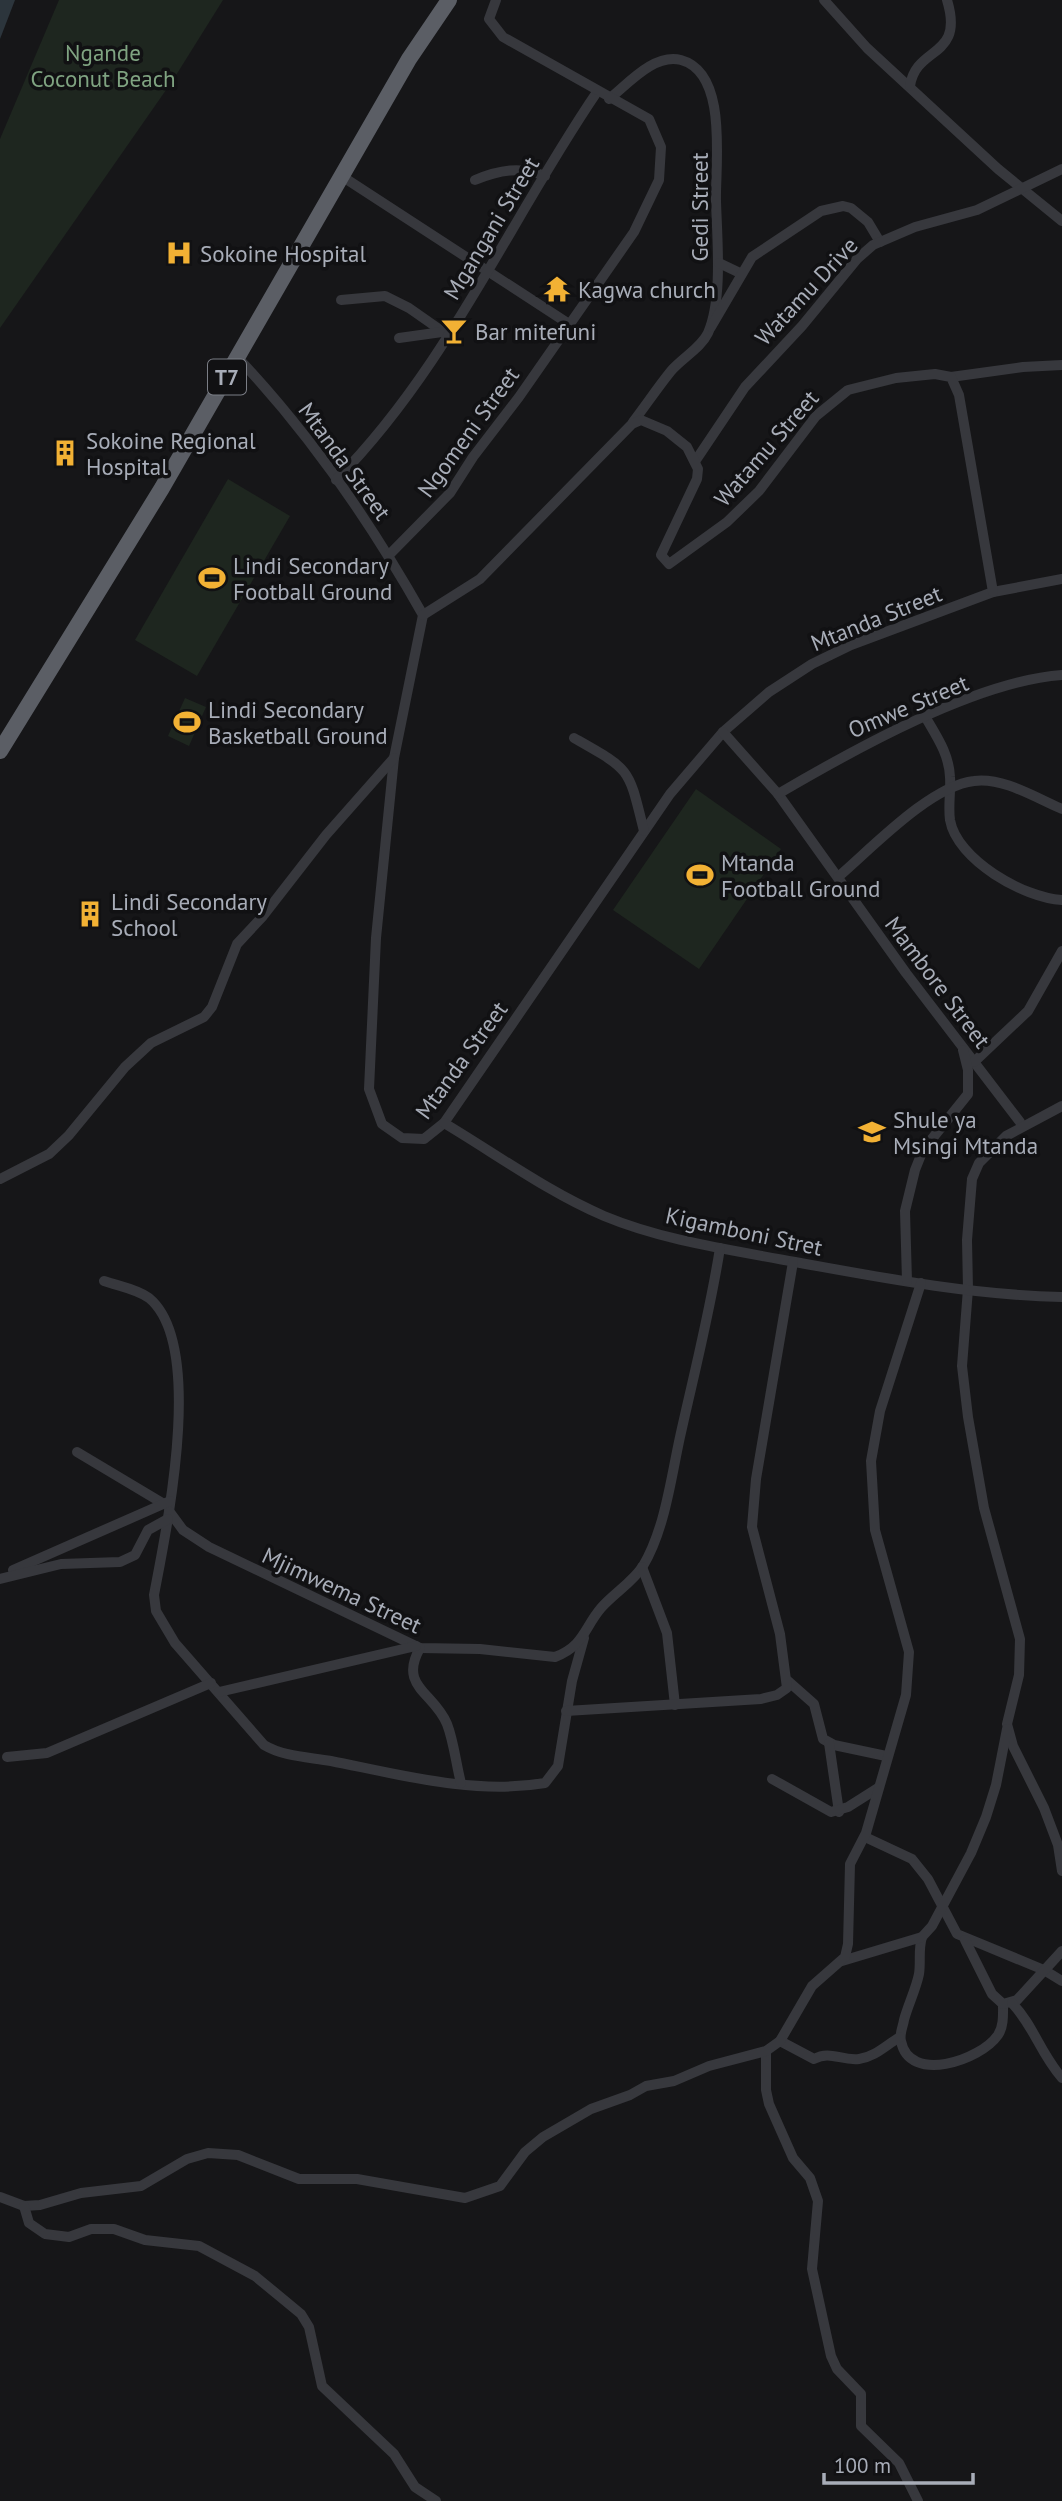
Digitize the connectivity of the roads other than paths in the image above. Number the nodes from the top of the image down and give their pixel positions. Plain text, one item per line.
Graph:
1 (449, 0) edge
2 (496, 0) edge
3 (824, 0) edge
4 (947, 0) edge
5 (910, 86) junction
6 (597, 92) junction
7 (609, 99) junction
8 (1062, 169) edge
9 (340, 174) junction
10 (545, 176) junction
11 (475, 180) dead end
12 (1022, 189) junction
13 (1062, 221) edge
14 (880, 242) junction
15 (719, 263) junction
16 (489, 272) junction
17 (740, 273) junction
18 (341, 300) dead end
19 (569, 324) junction
20 (709, 330) junction
21 (446, 334) junction
22 (399, 338) dead end
23 (238, 358) junction
24 (1062, 365) edge
25 (951, 377) junction
26 (632, 424) junction
27 (696, 460) junction
28 (336, 480) junction
29 (389, 555) junction
30 (1062, 579) edge
31 (993, 592) junction
32 (423, 615) junction
33 (1062, 675) edge
34 (926, 718) junction
35 (723, 732) junction
36 (574, 738) dead end
37 (0, 751) edge
38 (394, 758) junction
39 (950, 788) junction
40 (778, 794) junction
41 (1062, 809) edge
42 (644, 831) junction
43 (838, 877) junction
44 (1062, 900) edge
45 (1062, 951) edge
46 (961, 1046) junction
47 (974, 1062) junction
48 (1062, 1107) edge
49 (1020, 1122) dead end
50 (444, 1123) junction
51 (0, 1179) edge
52 (720, 1248) junction
53 (793, 1262) junction
54 (104, 1281) dead end
55 (906, 1281) junction
56 (921, 1283) junction
57 (968, 1289) junction
58 (1062, 1297) edge
59 (77, 1452) dead end
60 (168, 1509) junction
61 (642, 1567) junction
62 (0, 1577) edge
63 (584, 1638) junction
64 (418, 1647) junction
65 (788, 1681) junction
66 (211, 1683) junction
67 (219, 1692) junction
68 (675, 1705) junction
69 (566, 1711) junction
70 (1007, 1724) junction
71 (829, 1743) junction
72 (886, 1756) junction
73 (7, 1757) dead end
74 (772, 1779) dead end
75 (461, 1783) junction
76 (878, 1788) junction
77 (839, 1812) junction
78 (864, 1837) junction
79 (1062, 1871) edge
80 (942, 1905) junction
81 (922, 1937) junction
82 (965, 1940) junction
83 (1062, 1951) edge
84 (842, 1961) junction
85 (1044, 1970) junction
86 (1062, 1981) edge
87 (1007, 2003) junction
88 (900, 2037) junction
89 (780, 2041) junction
90 (766, 2051) junction
91 (1062, 2078) edge
92 (0, 2197) edge
93 (24, 2206) junction
94 (436, 2501) edge
95 (918, 2501) edge

1 - 9 highway, T7
2 - 6 street, Ngomeni Street
3 - 5 street
4 - 5 street
5 - 12 street
6 - 7 street, Ngomeni Street
6 - 10 street, Mgangani Street
7 - 15 street, Gedi Street
7 - 19 street, Ngomeni Street
8 - 12 street, Watamu Drive
9 - 16 street
9 - 23 highway, T7
10 - 11 street
10 - 16 street, Mgangani Street
12 - 13 street
12 - 14 street, Watamu Drive
14 - 17 street
14 - 27 street, Watamu Drive
15 - 17 street
15 - 20 street, Gedi Street
16 - 19 street
16 - 21 street, Mgangani Street
17 - 20 street
18 - 21 street
19 - 29 street, Ngomeni Street
20 - 26 street
21 - 22 street
21 - 28 street, Mgangani Street
23 - 28 street, Mtanda Street
23 - 37 highway, T7
24 - 25 street
25 - 27 street, Watamu Street
25 - 31 street
26 - 27 street, Watamu Street
26 - 32 street
28 - 29 street, Mtanda Street
29 - 32 street, Mtanda Street
30 - 31 street, Mtanda Street
31 - 35 street, Mtanda Street
32 - 38 street, Mtanda Street
33 - 34 street, Omwe Street
34 - 39 street
34 - 40 street, Omwe Street
35 - 40 street, Mambore Street
35 - 42 street, Mtanda Street
36 - 42 street
38 - 50 street, Mtanda Street
38 - 51 street
39 - 41 street
39 - 43 street
39 - 44 street
40 - 43 street, Mambore Street
42 - 50 street, Mtanda Street
43 - 46 street, Mambore Street
45 - 47 street
46 - 47 street, Mambore Street
46 - 55 street
47 - 49 street, Mambore Street
48 - 57 street
50 - 52 street, Kigamboni Stret
52 - 53 street, Kigamboni Stret
52 - 61 street, Mjimwema Street
53 - 55 street, Kigamboni Stret
53 - 65 street
54 - 60 street
55 - 56 street, Kigamboni Stret
56 - 57 street, Kigamboni Stret
56 - 72 street
57 - 58 street, Kigamboni Stret
57 - 70 street
59 - 60 street, Mjimwema Street
60 - 62 street
60 - 62 street
60 - 64 street, Mjimwema Street
60 - 66 street
61 - 63 street, Mjimwema Street
61 - 68 street
63 - 64 street, Mjimwema Street
63 - 69 street
64 - 67 street
64 - 75 street
65 - 68 street
65 - 71 street
66 - 67 street
66 - 73 street
67 - 75 street
68 - 69 street
69 - 75 street
70 - 79 street
70 - 80 street
71 - 72 street
71 - 77 street
72 - 76 street
74 - 77 street
76 - 77 street
76 - 78 street
78 - 80 street
78 - 84 street
80 - 81 street
80 - 82 street
81 - 84 street
81 - 88 street
82 - 85 street
82 - 87 street
83 - 85 street
84 - 89 street
85 - 86 street
85 - 87 street
87 - 88 street
87 - 91 street
88 - 89 street
89 - 90 street
90 - 93 street
90 - 95 street
92 - 93 street
93 - 94 street

